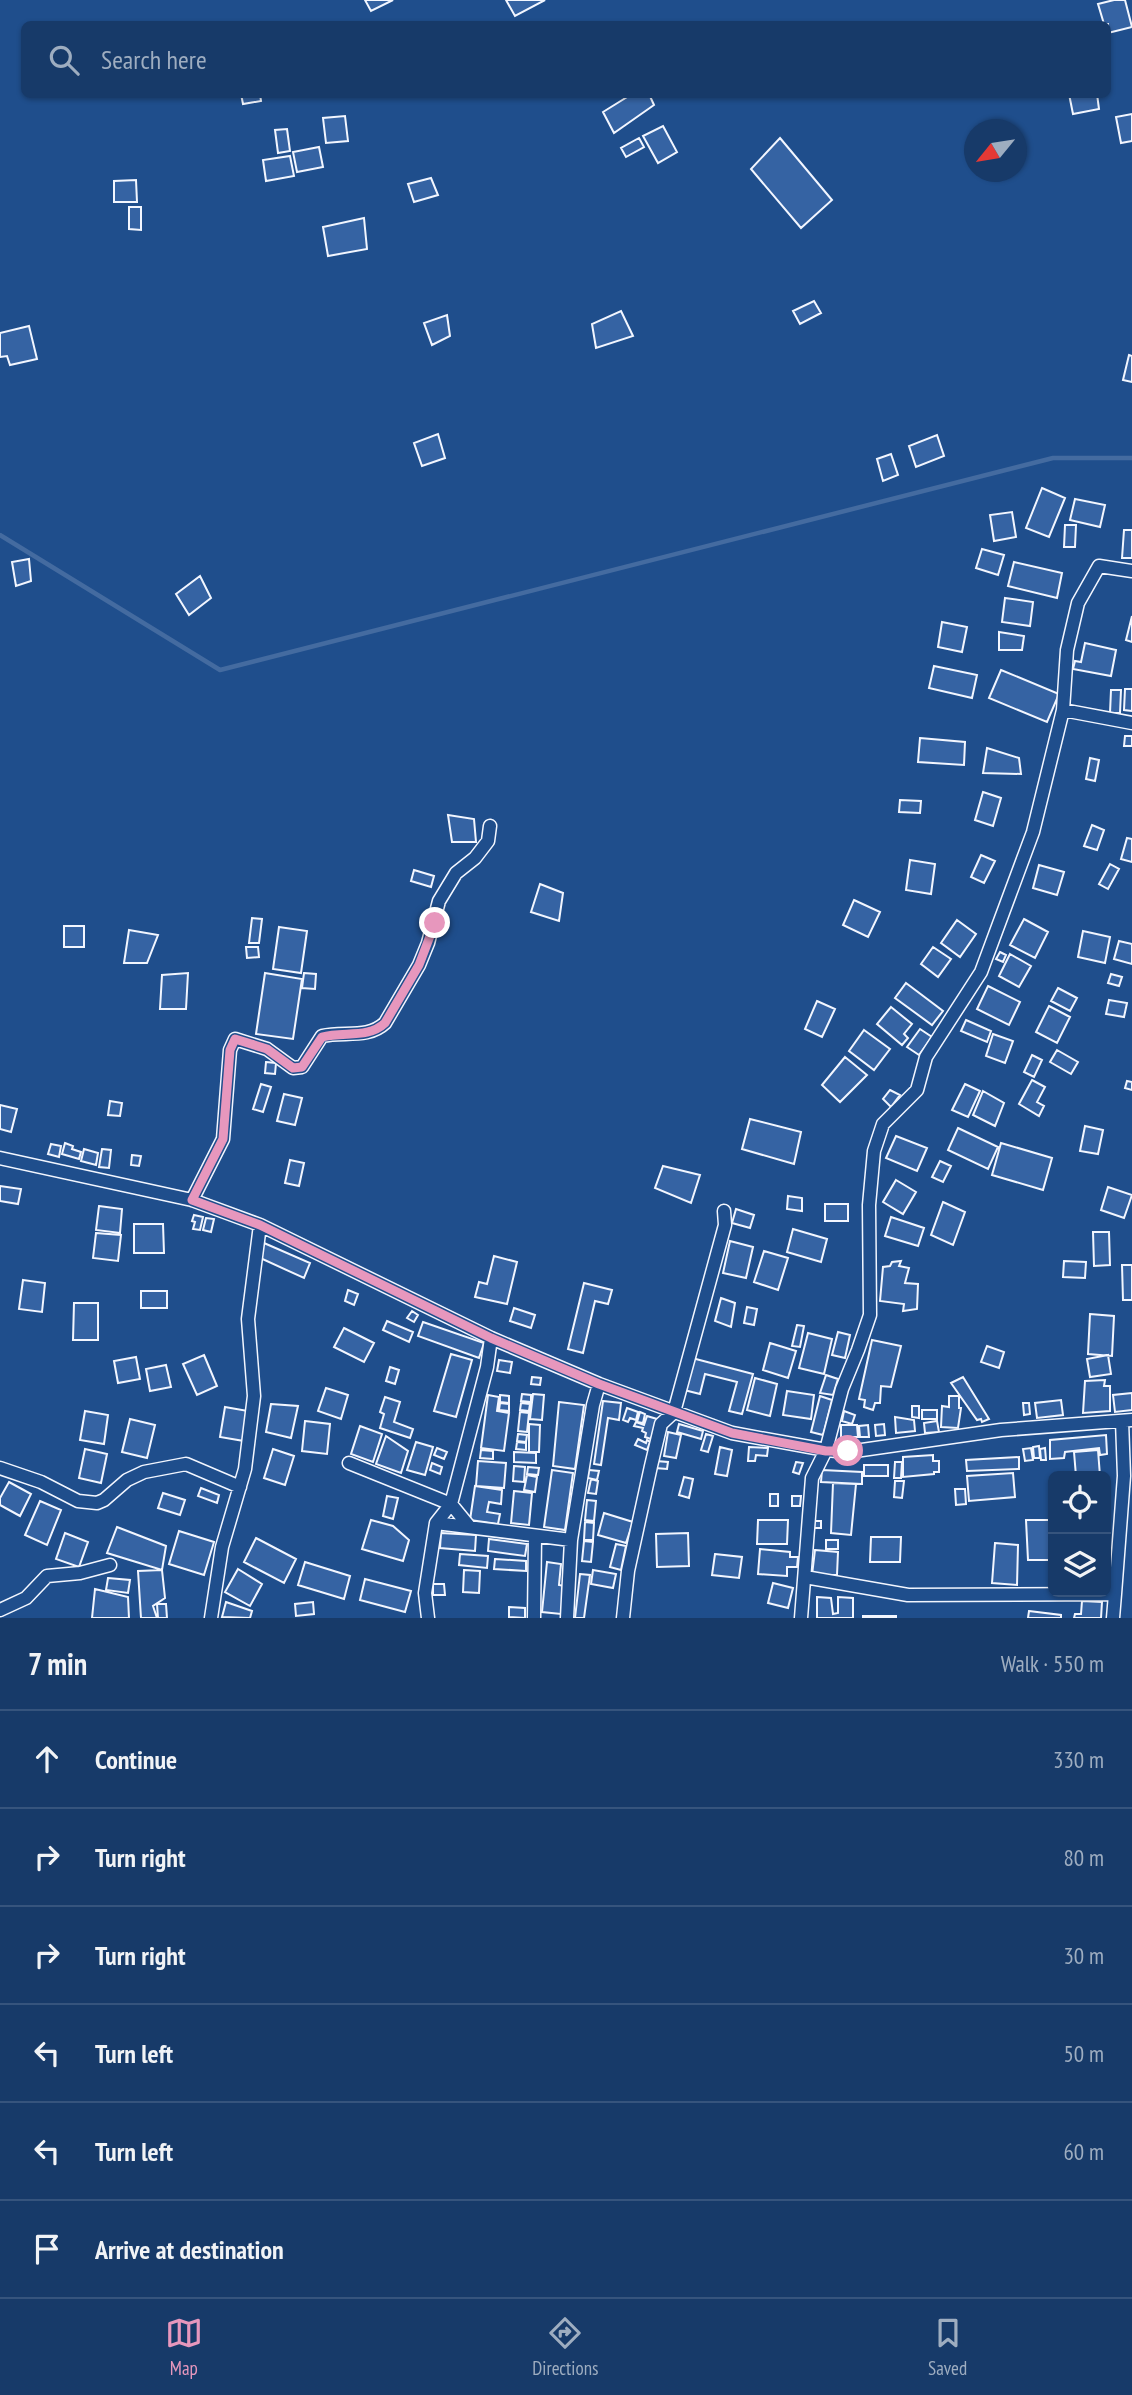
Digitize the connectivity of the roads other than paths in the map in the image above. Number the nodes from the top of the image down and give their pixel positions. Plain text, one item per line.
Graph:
1 (1132, 571) edge
2 (1063, 710) junction
3 (1132, 723) edge
4 (490, 826) dead end
5 (0, 1158) edge
6 (192, 1200) junction
7 (724, 1211) dead end
8 (260, 1225) junction
9 (491, 1338) junction
10 (599, 1384) junction
11 (674, 1412) junction
12 (1127, 1420) edge
13 (826, 1451) junction
14 (349, 1463) dead end
15 (0, 1468) edge
16 (240, 1487) junction
17 (451, 1504) junction
18 (436, 1523) junction
19 (469, 1526) junction
20 (535, 1536) junction
21 (572, 1540) junction
22 (110, 1565) dead end
23 (805, 1577) junction
24 (1115, 1594) junction
25 (0, 1610) edge
26 (211, 1618) edge
27 (428, 1618) edge
28 (534, 1618) edge
29 (566, 1618) edge
30 (623, 1618) edge
31 (801, 1618) edge
32 (1113, 1618) edge

1 - 2 street
2 - 3 street
2 - 13 street
4 - 6 street
5 - 6 street
6 - 8 street
7 - 11 street
8 - 9 street
8 - 16 street
9 - 10 street
9 - 17 street
10 - 11 street
10 - 21 street
11 - 13 street
11 - 30 street
12 - 13 street
12 - 24 street
13 - 23 street
14 - 17 street
15 - 16 street
16 - 26 street
17 - 18 street
17 - 19 street
18 - 19 street
18 - 27 street
19 - 20 street
20 - 21 street
20 - 28 street
21 - 29 street
22 - 25 street
23 - 24 street
23 - 31 street
24 - 32 street

